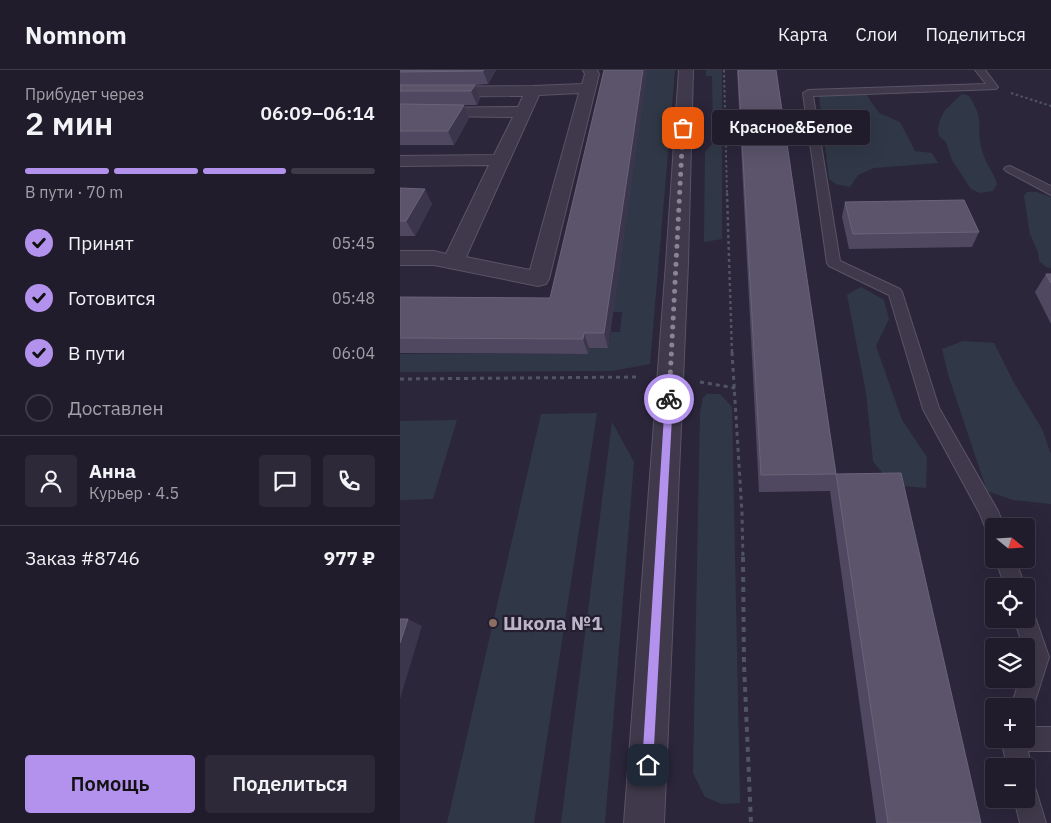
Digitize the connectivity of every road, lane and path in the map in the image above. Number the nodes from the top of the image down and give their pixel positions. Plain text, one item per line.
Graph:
1 (686, 70) edge
2 (724, 70) edge
3 (980, 70) edge
4 (589, 79) edge
5 (993, 87) junction
6 (533, 91) junction
7 (400, 92) edge
8 (1051, 106) edge
9 (409, 111) edge
10 (522, 112) junction
11 (500, 160) junction
12 (400, 161) edge
13 (1010, 169) dead end
14 (1051, 191) edge
15 (400, 258) edge
16 (453, 262) junction
17 (670, 376) junction
18 (400, 380) edge
19 (736, 388) junction
20 (992, 518) edge
21 (1028, 628) edge
22 (1025, 698) edge
23 (1035, 739) edge
24 (1051, 739) edge
25 (1029, 808) edge
26 (644, 823) edge
27 (751, 823) edge
28 (1033, 823) edge

1 - 17 street
2 - 19 path
3 - 5 lane
4 - 6 street
4 - 16 street
5 - 8 path
5 - 20 lane
6 - 7 street
6 - 10 street
9 - 10 street
10 - 11 street
11 - 12 street
11 - 16 street
13 - 14 lane
15 - 16 street
17 - 18 path
17 - 19 path
17 - 26 street
19 - 27 path
21 - 22 lane
23 - 24 lane
25 - 28 lane

